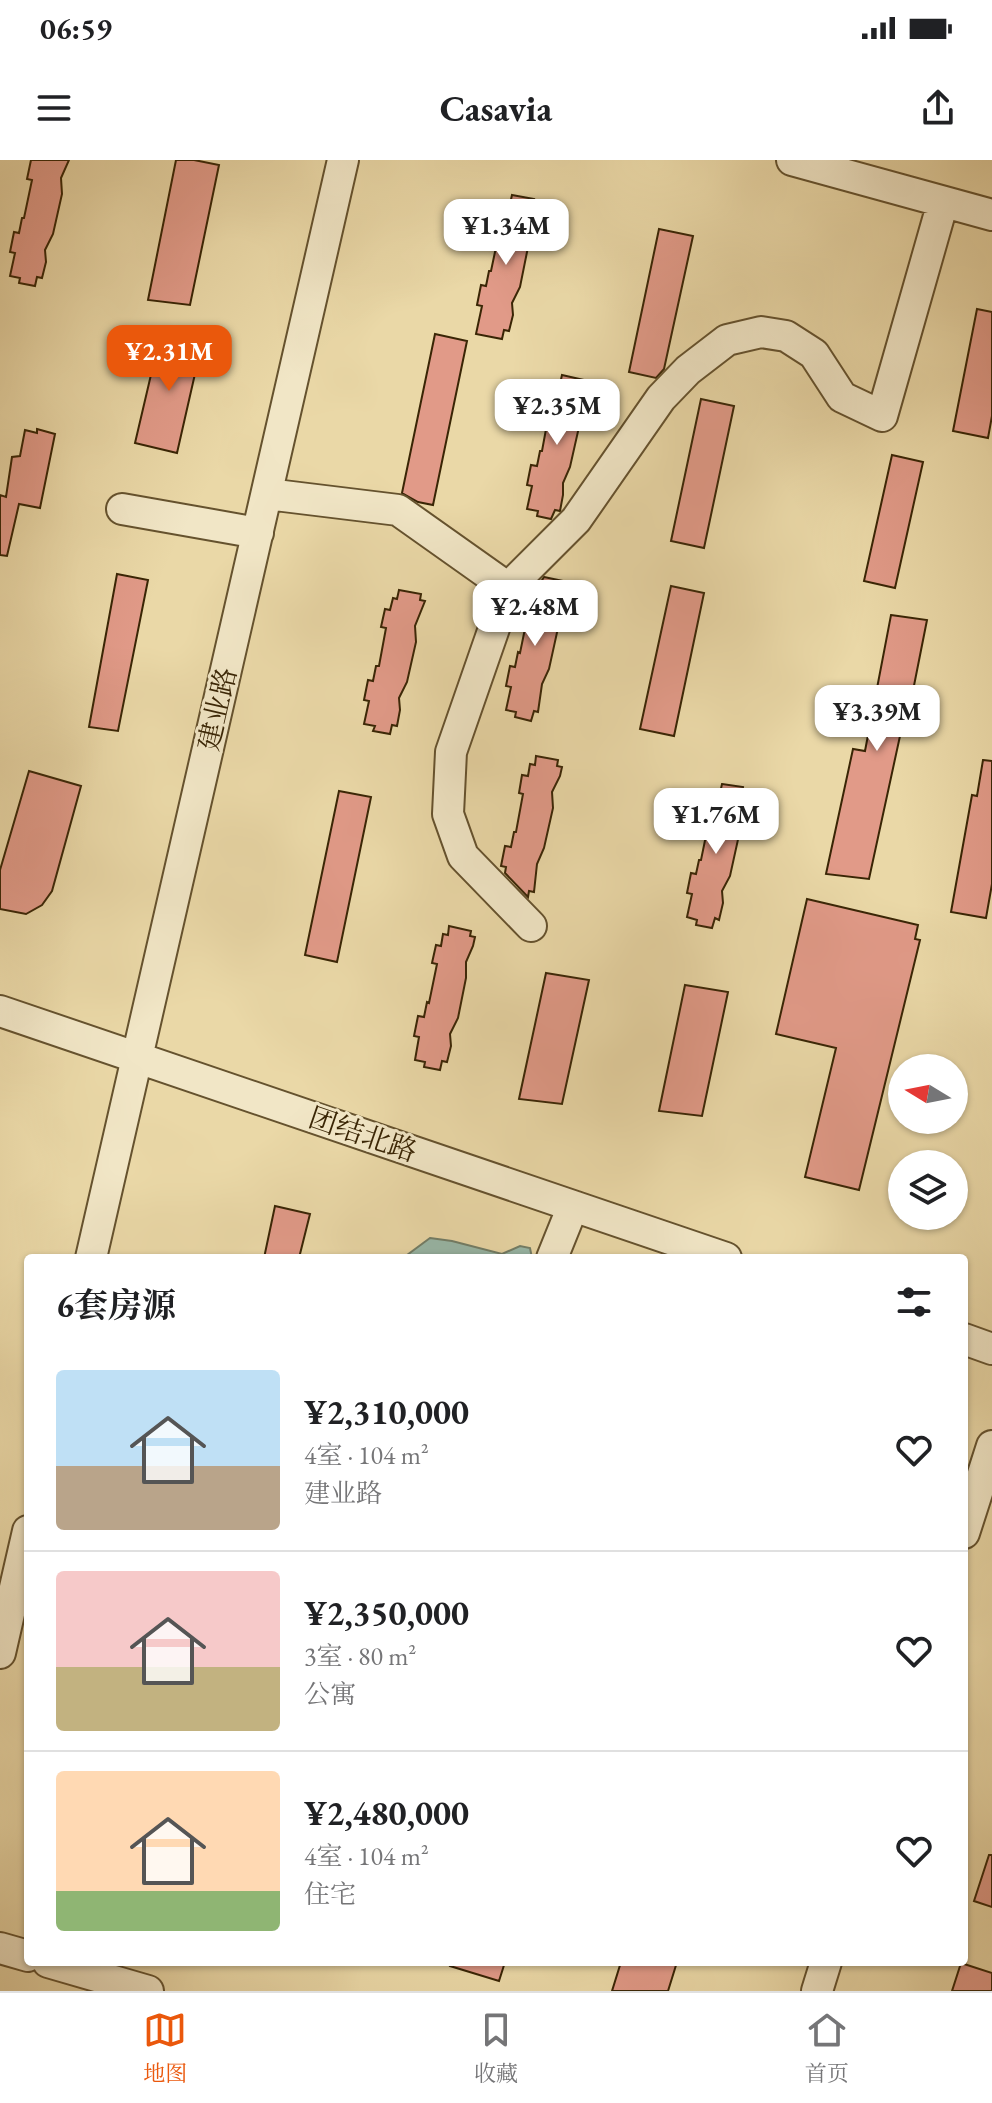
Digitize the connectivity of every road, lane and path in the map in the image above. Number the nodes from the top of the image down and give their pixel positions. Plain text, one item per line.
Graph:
1 (343, 160) edge
2 (792, 160) edge
3 (943, 202) junction
4 (992, 215) edge
5 (267, 494) junction
6 (122, 509) dead end
7 (258, 533) junction
8 (508, 588) junction
9 (531, 926) dead end
10 (0, 1011) edge
11 (137, 1057) junction
12 (573, 1206) junction
13 (92, 1254) edge
14 (554, 1254) edge
15 (714, 1254) edge
16 (968, 1340) edge
17 (992, 1349) edge
18 (992, 1446) edge
19 (968, 1521) edge
20 (24, 1548) edge
21 (0, 1653) edge
22 (0, 1948) edge
23 (24, 1955) edge
24 (62, 1966) edge
25 (825, 1966) edge
26 (148, 1991) edge
27 (817, 1991) edge

1 - 5 street, 建业路
2 - 3 street
3 - 4 street
3 - 8 street
5 - 7 street, 建业路
5 - 8 street
6 - 7 street
7 - 11 street, 建业路
8 - 9 street
10 - 11 street, 团结北路
11 - 12 street, 团结北路
11 - 13 street, 建业路
12 - 14 street
12 - 15 street, 团结北路
16 - 17 street
18 - 19 street
20 - 21 street
22 - 23 street
24 - 26 street
25 - 27 street

